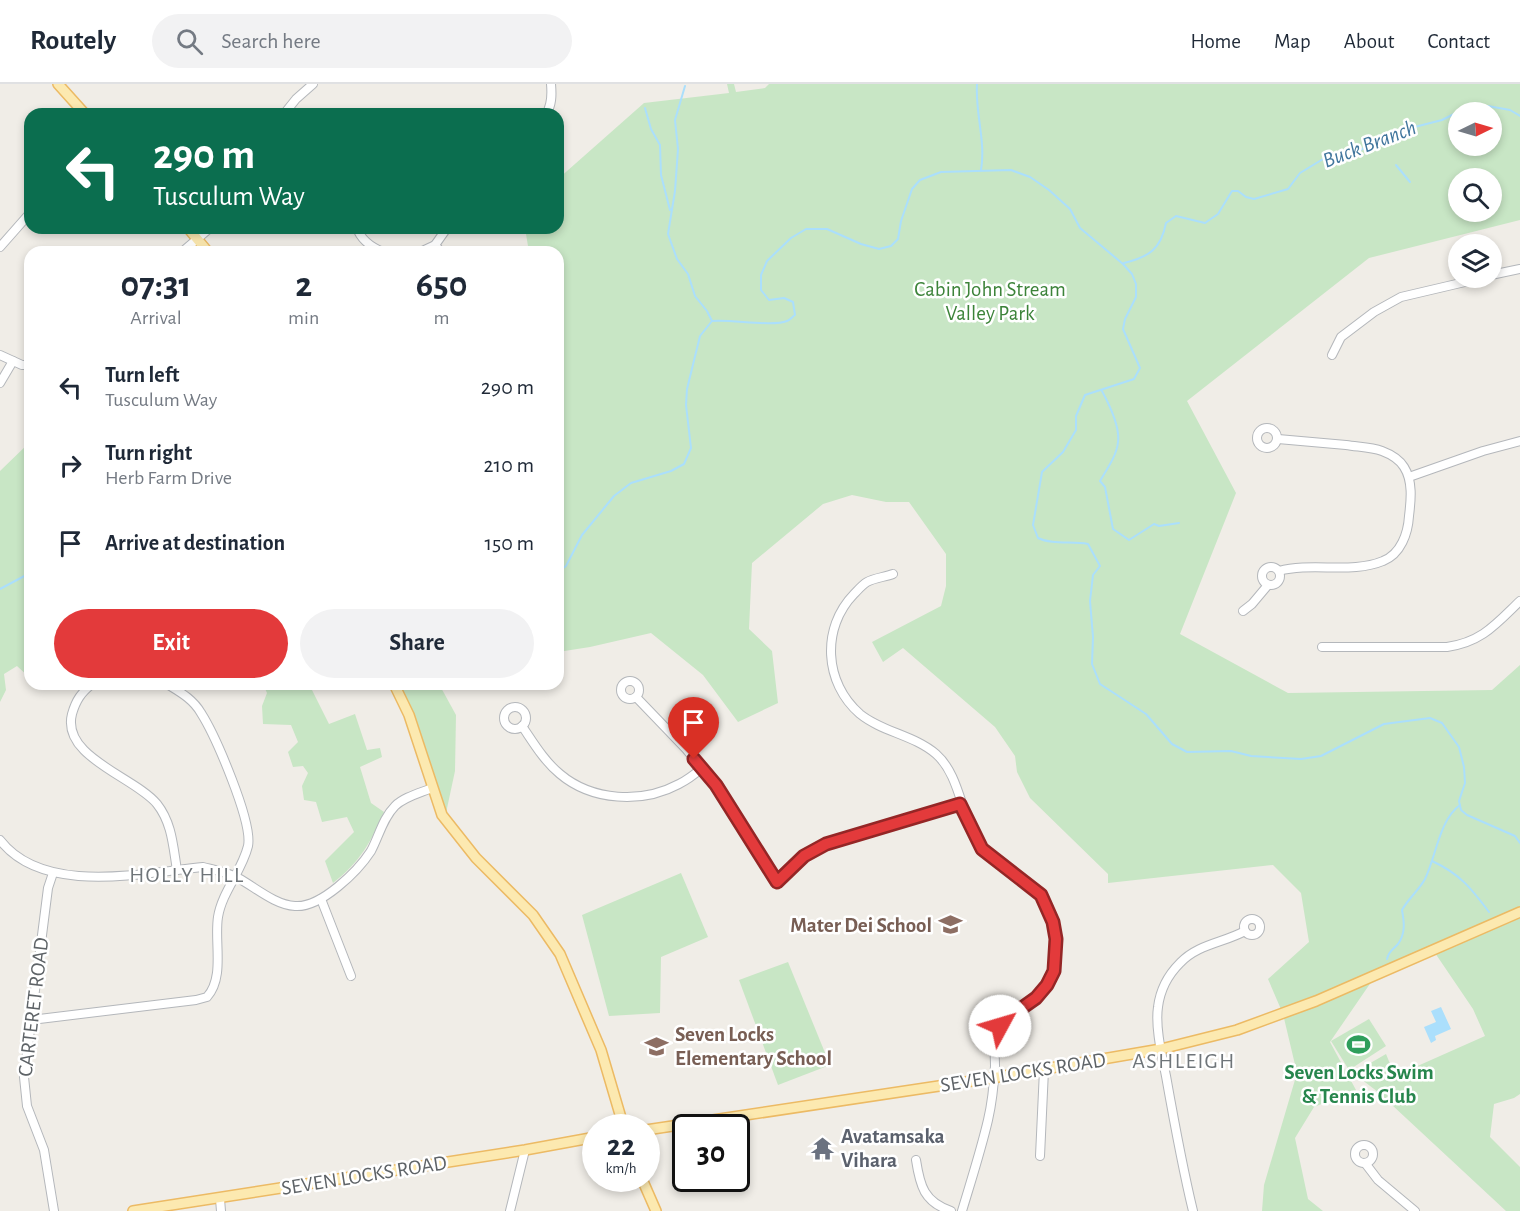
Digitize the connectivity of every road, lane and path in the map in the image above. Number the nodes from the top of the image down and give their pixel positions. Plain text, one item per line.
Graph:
1 (58, 84) edge
2 (313, 84) edge
3 (551, 84) edge
4 (80, 108) edge
5 (289, 108) edge
6 (550, 108) edge
7 (24, 220) edge
8 (193, 234) edge
9 (203, 234) edge
10 (359, 234) edge
11 (443, 234) edge
12 (198, 239) junction
13 (435, 245) edge
14 (189, 246) edge
15 (203, 246) edge
16 (372, 246) edge
17 (0, 247) edge
18 (1520, 268) edge
19 (1502, 272) edge
20 (1448, 286) edge
21 (0, 355) edge
22 (1332, 355) dead end
23 (13, 361) junction
24 (24, 364) edge
25 (0, 383) edge
26 (1278, 439) dead end
27 (1520, 441) edge
28 (1409, 477) junction
29 (1279, 571) junction
30 (893, 574) dead end
31 (1268, 585) junction
32 (1520, 601) edge
33 (1243, 611) dead end
34 (1322, 647) dead end
35 (85, 690) edge
36 (177, 690) edge
37 (397, 690) edge
38 (636, 697) dead end
39 (522, 726) dead end
40 (702, 768) junction
41 (432, 788) junction
42 (960, 804) junction
43 (1, 844) edge
44 (177, 870) junction
45 (53, 873) junction
46 (235, 876) junction
47 (321, 899) junction
48 (1520, 912) edge
49 (1245, 931) dead end
50 (351, 976) dead end
51 (31, 1020) junction
52 (1161, 1049) junction
53 (1044, 1070) junction
54 (992, 1078) junction
55 (620, 1114) edge
56 (660, 1128) edge
57 (582, 1140) edge
58 (525, 1150) junction
59 (1040, 1156) dead end
60 (916, 1160) dead end
61 (1365, 1163) dead end
62 (648, 1192) edge
63 (219, 1198) junction
64 (54, 1211) edge
65 (133, 1211) edge
66 (222, 1211) edge
67 (510, 1211) edge
68 (656, 1211) edge
69 (951, 1211) edge
70 (962, 1211) edge
71 (1193, 1211) edge
72 (1415, 1211) edge

1 - 4 main road
2 - 5 street
3 - 6 street
7 - 17 street
8 - 12 main road
9 - 12 street
10 - 16 street
11 - 13 street
12 - 14 street
12 - 15 main road
18 - 19 street
20 - 22 street
21 - 23 street
23 - 24 street
23 - 25 street
26 - 28 street
27 - 28 street
28 - 29 street
29 - 31 street
29 - 31 street
30 - 42 street
31 - 33 street
32 - 34 street
35 - 44 street
36 - 46 street
37 - 41 main road
38 - 40 street
39 - 40 street
40 - 42 street
41 - 47 street
41 - 55 main road
42 - 54 street
43 - 45 street
44 - 45 street
44 - 46 street
45 - 51 street, CARTERET ROAD
46 - 47 street
46 - 51 street
47 - 50 street
48 - 52 main road, SEVEN LOCKS ROAD
49 - 52 street
51 - 64 street, CARTERET ROAD
52 - 53 main road, SEVEN LOCKS ROAD
52 - 71 street
53 - 54 main road, SEVEN LOCKS ROAD
53 - 59 street
54 - 56 main road, SEVEN LOCKS ROAD
54 - 70 street
57 - 58 main road, SEVEN LOCKS ROAD
58 - 63 main road, SEVEN LOCKS ROAD
58 - 67 street
60 - 69 street
61 - 72 street
62 - 68 main road
63 - 65 main road, SEVEN LOCKS ROAD
63 - 66 street

